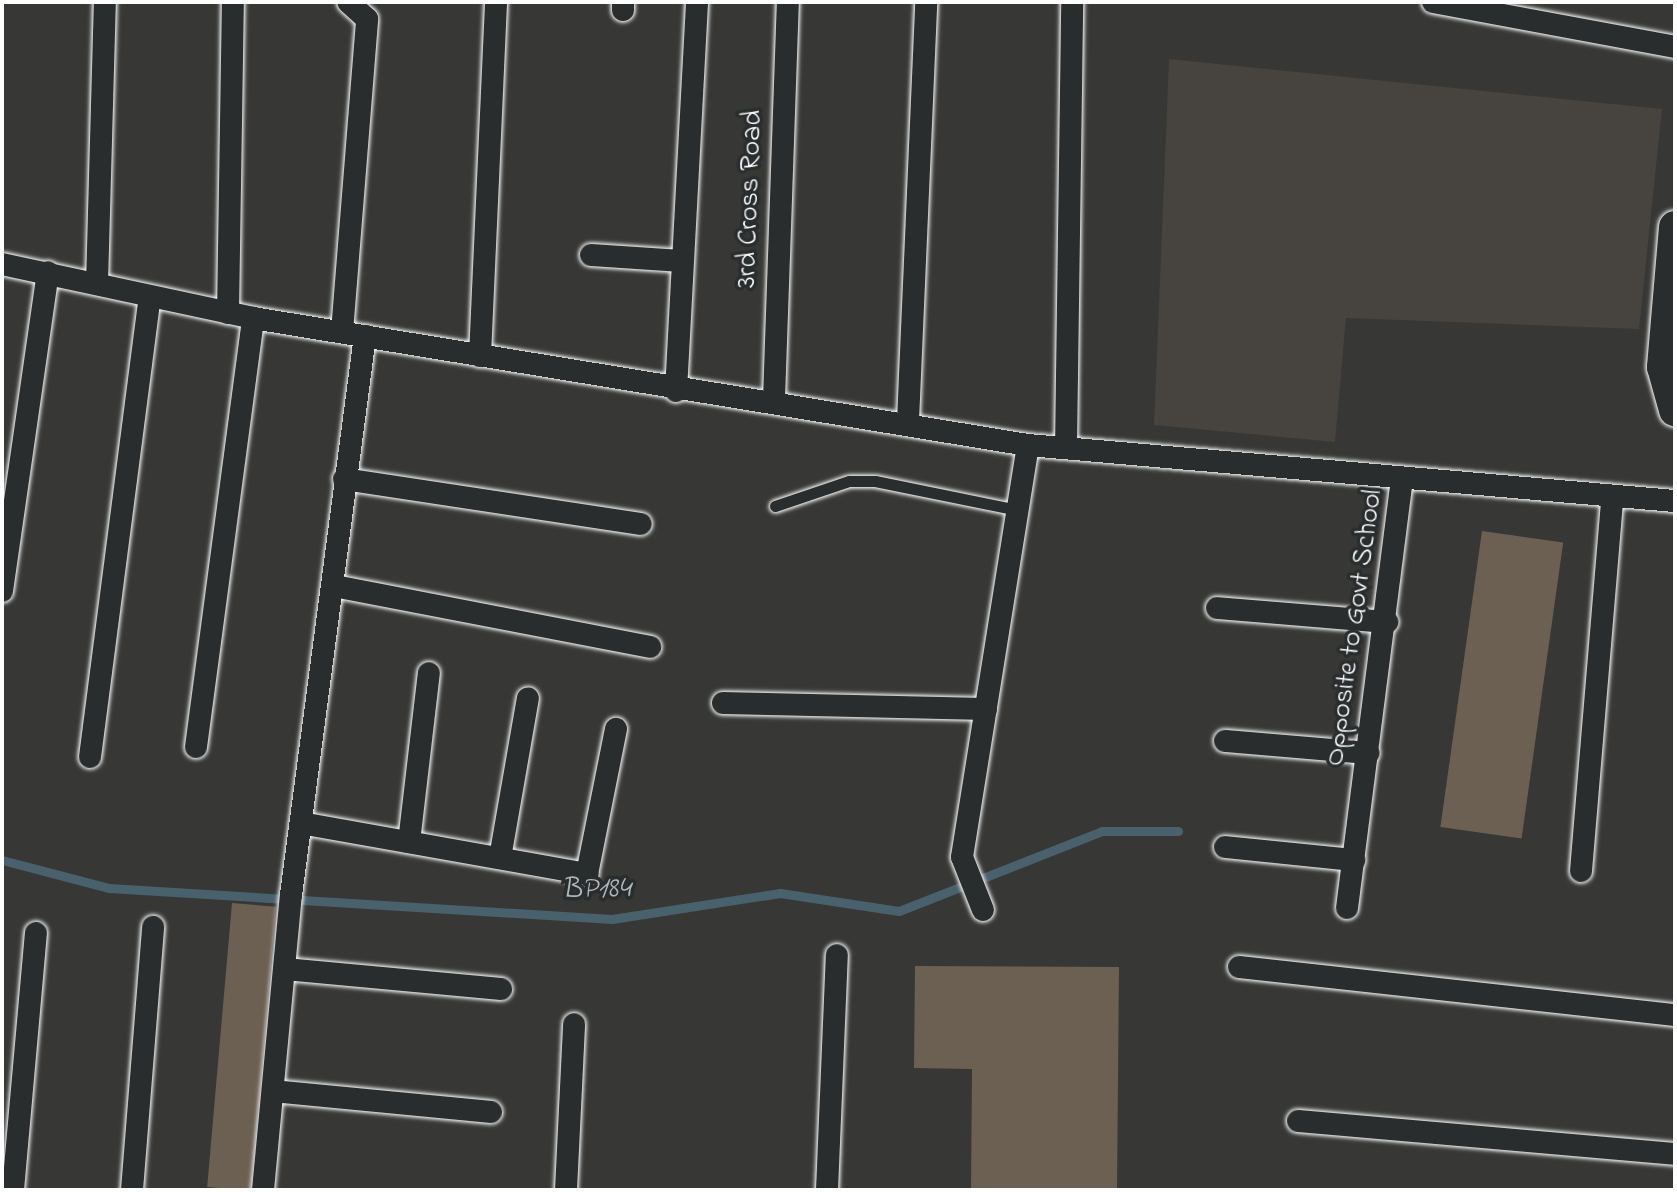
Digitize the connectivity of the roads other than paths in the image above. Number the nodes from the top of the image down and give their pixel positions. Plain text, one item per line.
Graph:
1 (105, 2) edge
2 (233, 2) edge
3 (348, 2) edge
4 (496, 2) edge
5 (697, 2) edge
6 (788, 2) edge
7 (926, 2) edge
8 (1072, 2) edge
9 (1433, 2) edge
10 (1675, 47) edge
11 (1674, 235) edge
12 (591, 255) dead end
13 (682, 261) junction
14 (2, 264) edge
15 (48, 272) junction
16 (97, 284) junction
17 (150, 298) junction
18 (228, 313) junction
19 (253, 318) junction
20 (342, 332) junction
21 (365, 336) junction
22 (480, 356) junction
23 (1669, 368) edge
24 (676, 391) junction
25 (774, 399) junction
26 (1675, 410) edge
27 (908, 421) junction
28 (1028, 445) junction
29 (1066, 448) junction
30 (344, 479) junction
31 (1402, 481) junction
32 (1612, 499) junction
33 (1675, 501) edge
34 (775, 506) dead end
35 (1017, 510) junction
36 (641, 524) dead end
37 (334, 586) junction
38 (2, 591) edge
39 (1217, 608) dead end
40 (1387, 622) junction
41 (650, 647) dead end
42 (429, 673) dead end
43 (528, 698) dead end
44 (723, 703) dead end
45 (986, 709) junction
46 (616, 729) dead end
47 (1225, 741) dead end
48 (196, 747) dead end
49 (1368, 753) junction
50 (90, 757) dead end
51 (301, 823) junction
52 (409, 842) junction
53 (1225, 847) dead end
54 (500, 858) junction
55 (1354, 860) junction
56 (1581, 871) dead end
57 (1347, 908) dead end
58 (983, 910) dead end
59 (153, 927) dead end
60 (36, 933) dead end
61 (837, 955) dead end
62 (1239, 967) dead end
63 (285, 969) junction
64 (501, 989) dead end
65 (1675, 1015) edge
66 (574, 1024) dead end
67 (273, 1091) junction
68 (491, 1112) dead end
69 (1298, 1121) dead end
70 (1675, 1154) edge
71 (13, 1190) edge
72 (132, 1190) edge
73 (263, 1190) edge
74 (566, 1190) edge
75 (827, 1190) edge

1 - 16 street
2 - 18 street
3 - 20 street
4 - 22 street
5 - 13 street
6 - 25 street, 3rd Cross Road
7 - 27 street
8 - 29 street
9 - 10 street
11 - 23 street
12 - 13 street
13 - 24 street
14 - 15 street
15 - 16 street
15 - 38 street
16 - 17 street
17 - 18 street
17 - 50 street
18 - 19 street
19 - 20 street
19 - 48 street
20 - 21 street
21 - 22 street
21 - 30 street
22 - 24 street
23 - 26 street
24 - 25 street
25 - 27 street
27 - 28 street
28 - 29 street
28 - 35 street
29 - 31 street
30 - 36 street
30 - 37 street
31 - 32 street, Opposite to Govt School
31 - 40 street, Opposite to Govt School
32 - 33 street, Opposite to Govt School
32 - 56 street
34 - 35 lane
35 - 45 street
37 - 41 street
37 - 51 street
39 - 40 street
40 - 49 street, Opposite to Govt School
42 - 52 street
43 - 54 street
44 - 45 street
45 - 58 street
46 - 54 street
47 - 49 street
49 - 55 street, Opposite to Govt School
51 - 52 street
51 - 63 street
52 - 54 street
53 - 55 street
55 - 57 street, Opposite to Govt School
59 - 72 street
60 - 71 street
61 - 75 street
62 - 65 street
63 - 64 street
63 - 67 street
66 - 74 street
67 - 68 street
67 - 73 street
69 - 70 street

